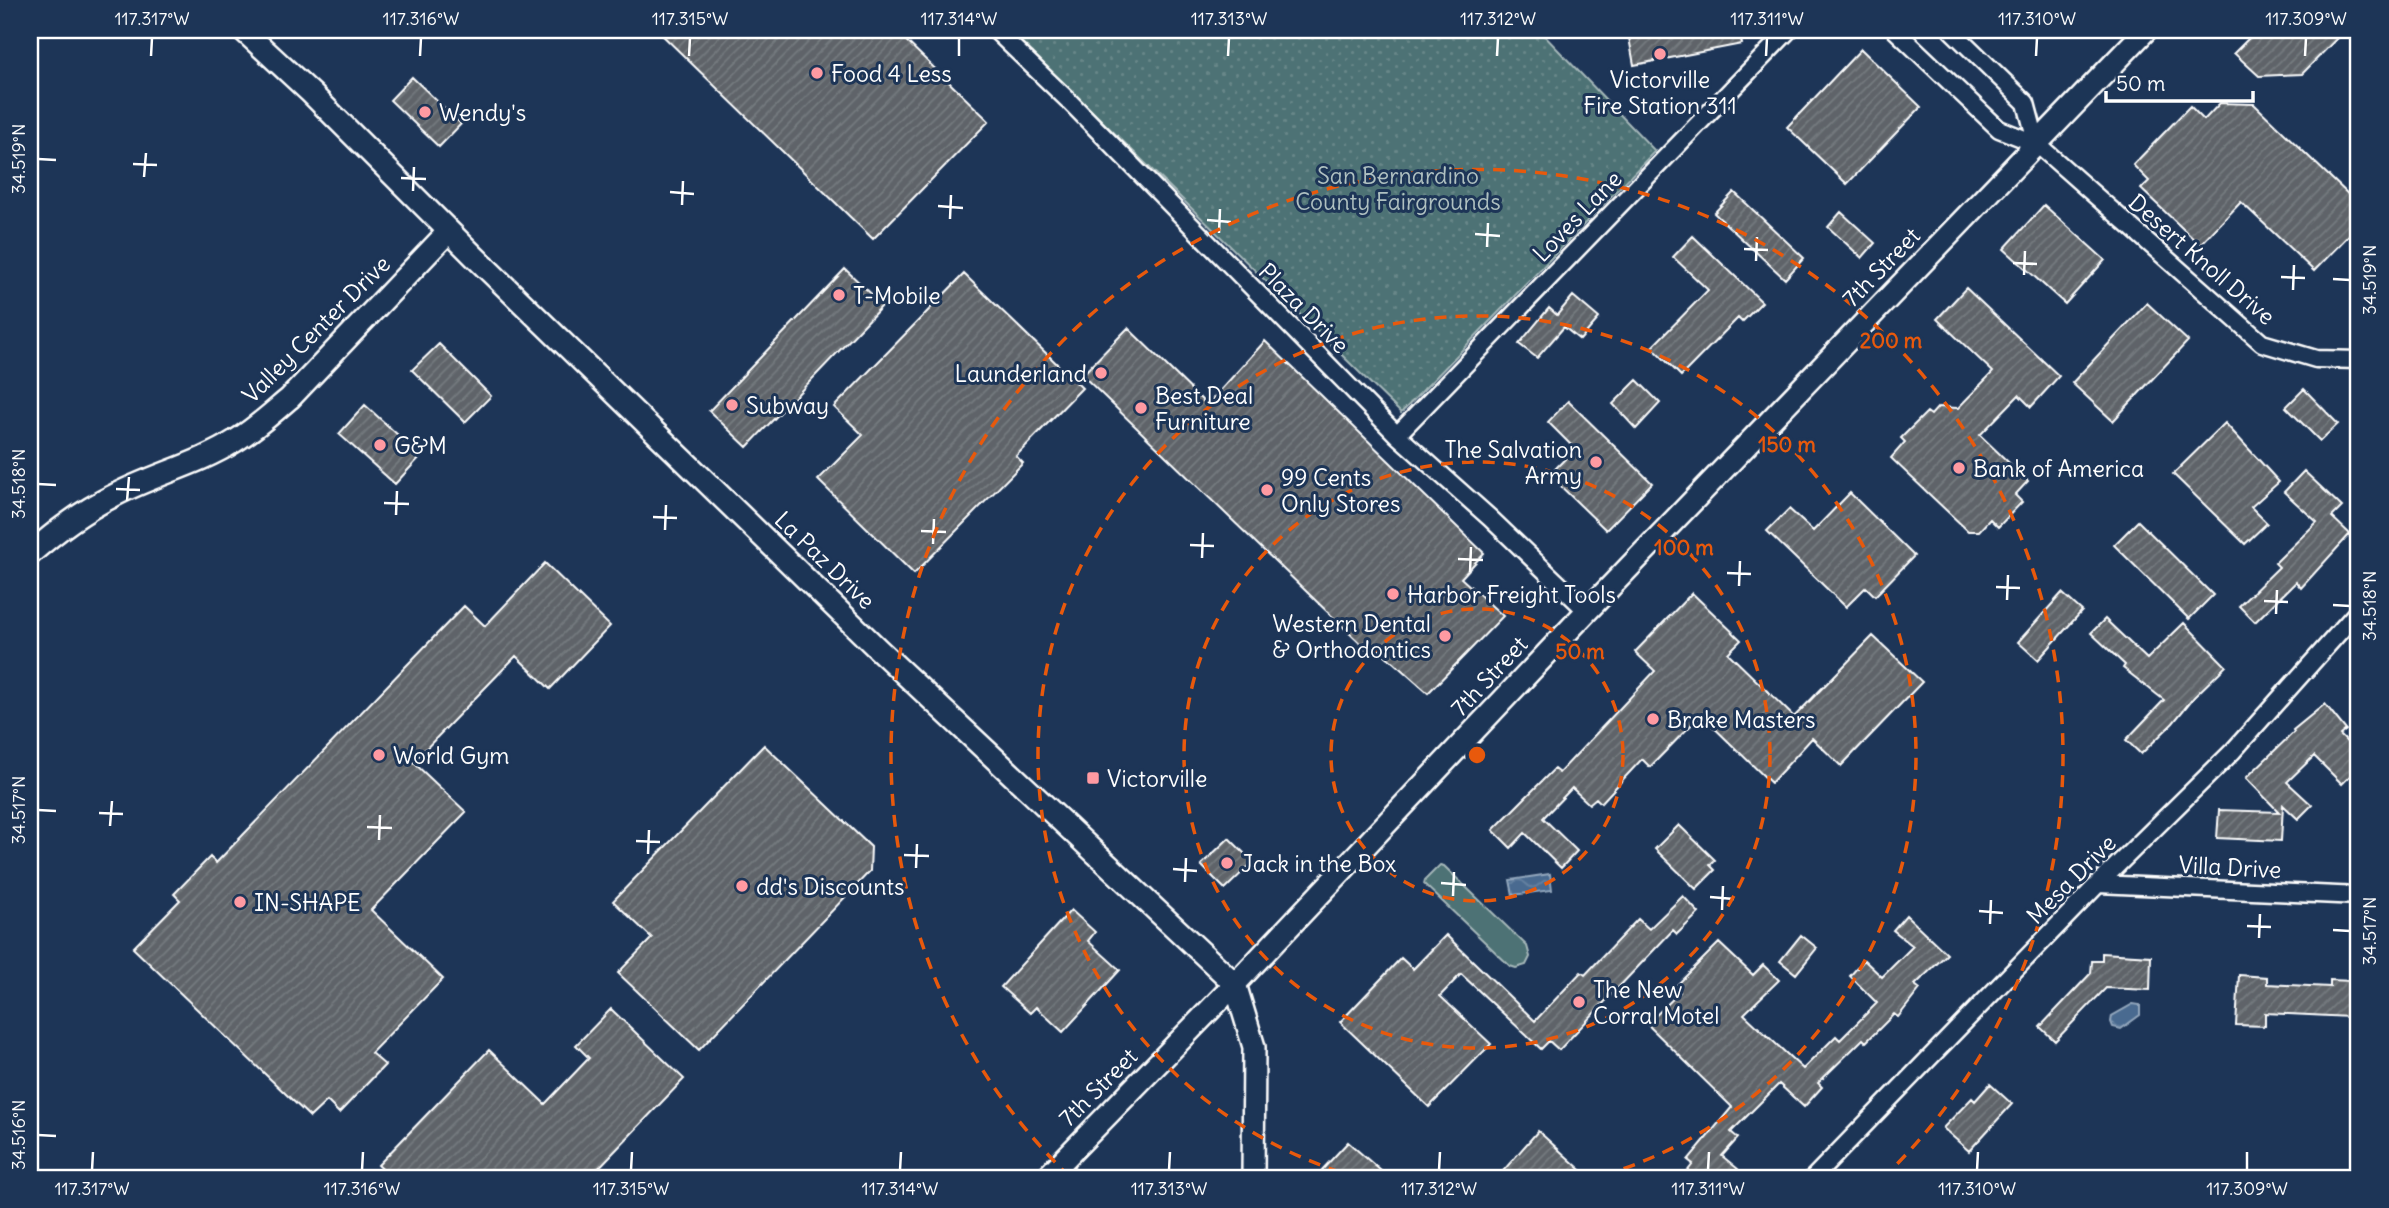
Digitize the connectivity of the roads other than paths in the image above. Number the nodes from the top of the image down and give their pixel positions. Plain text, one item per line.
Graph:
1 (243, 30) edge
2 (995, 30) edge
3 (1789, 30) edge
4 (1895, 30) edge
5 (1951, 30) edge
6 (2146, 30) edge
7 (2037, 144) junction
8 (449, 231) junction
9 (2359, 360) edge
10 (1397, 435) junction
11 (30, 554) edge
12 (2359, 610) edge
13 (1587, 611) junction
14 (2098, 884) junction
15 (2359, 896) edge
16 (1236, 984) junction
17 (1046, 1178) edge
18 (1253, 1178) edge
19 (1813, 1178) edge

1 - 8 main road, La Paz Drive
2 - 10 street, Plaza Drive
3 - 10 street, Loves Lane
4 - 7 street, Desert Knoll Drive
5 - 7 street
6 - 7 main road, 7th Street
7 - 9 street, Desert Knoll Drive
7 - 13 main road, 7th Street
8 - 11 main road, Valley Center Drive
8 - 16 main road, La Paz Drive
10 - 13 street, Plaza Drive
12 - 14 street, Mesa Drive
13 - 16 main road, 7th Street
14 - 15 street, Villa Drive
14 - 19 street, Mesa Drive
16 - 17 main road, 7th Street
16 - 18 main road

